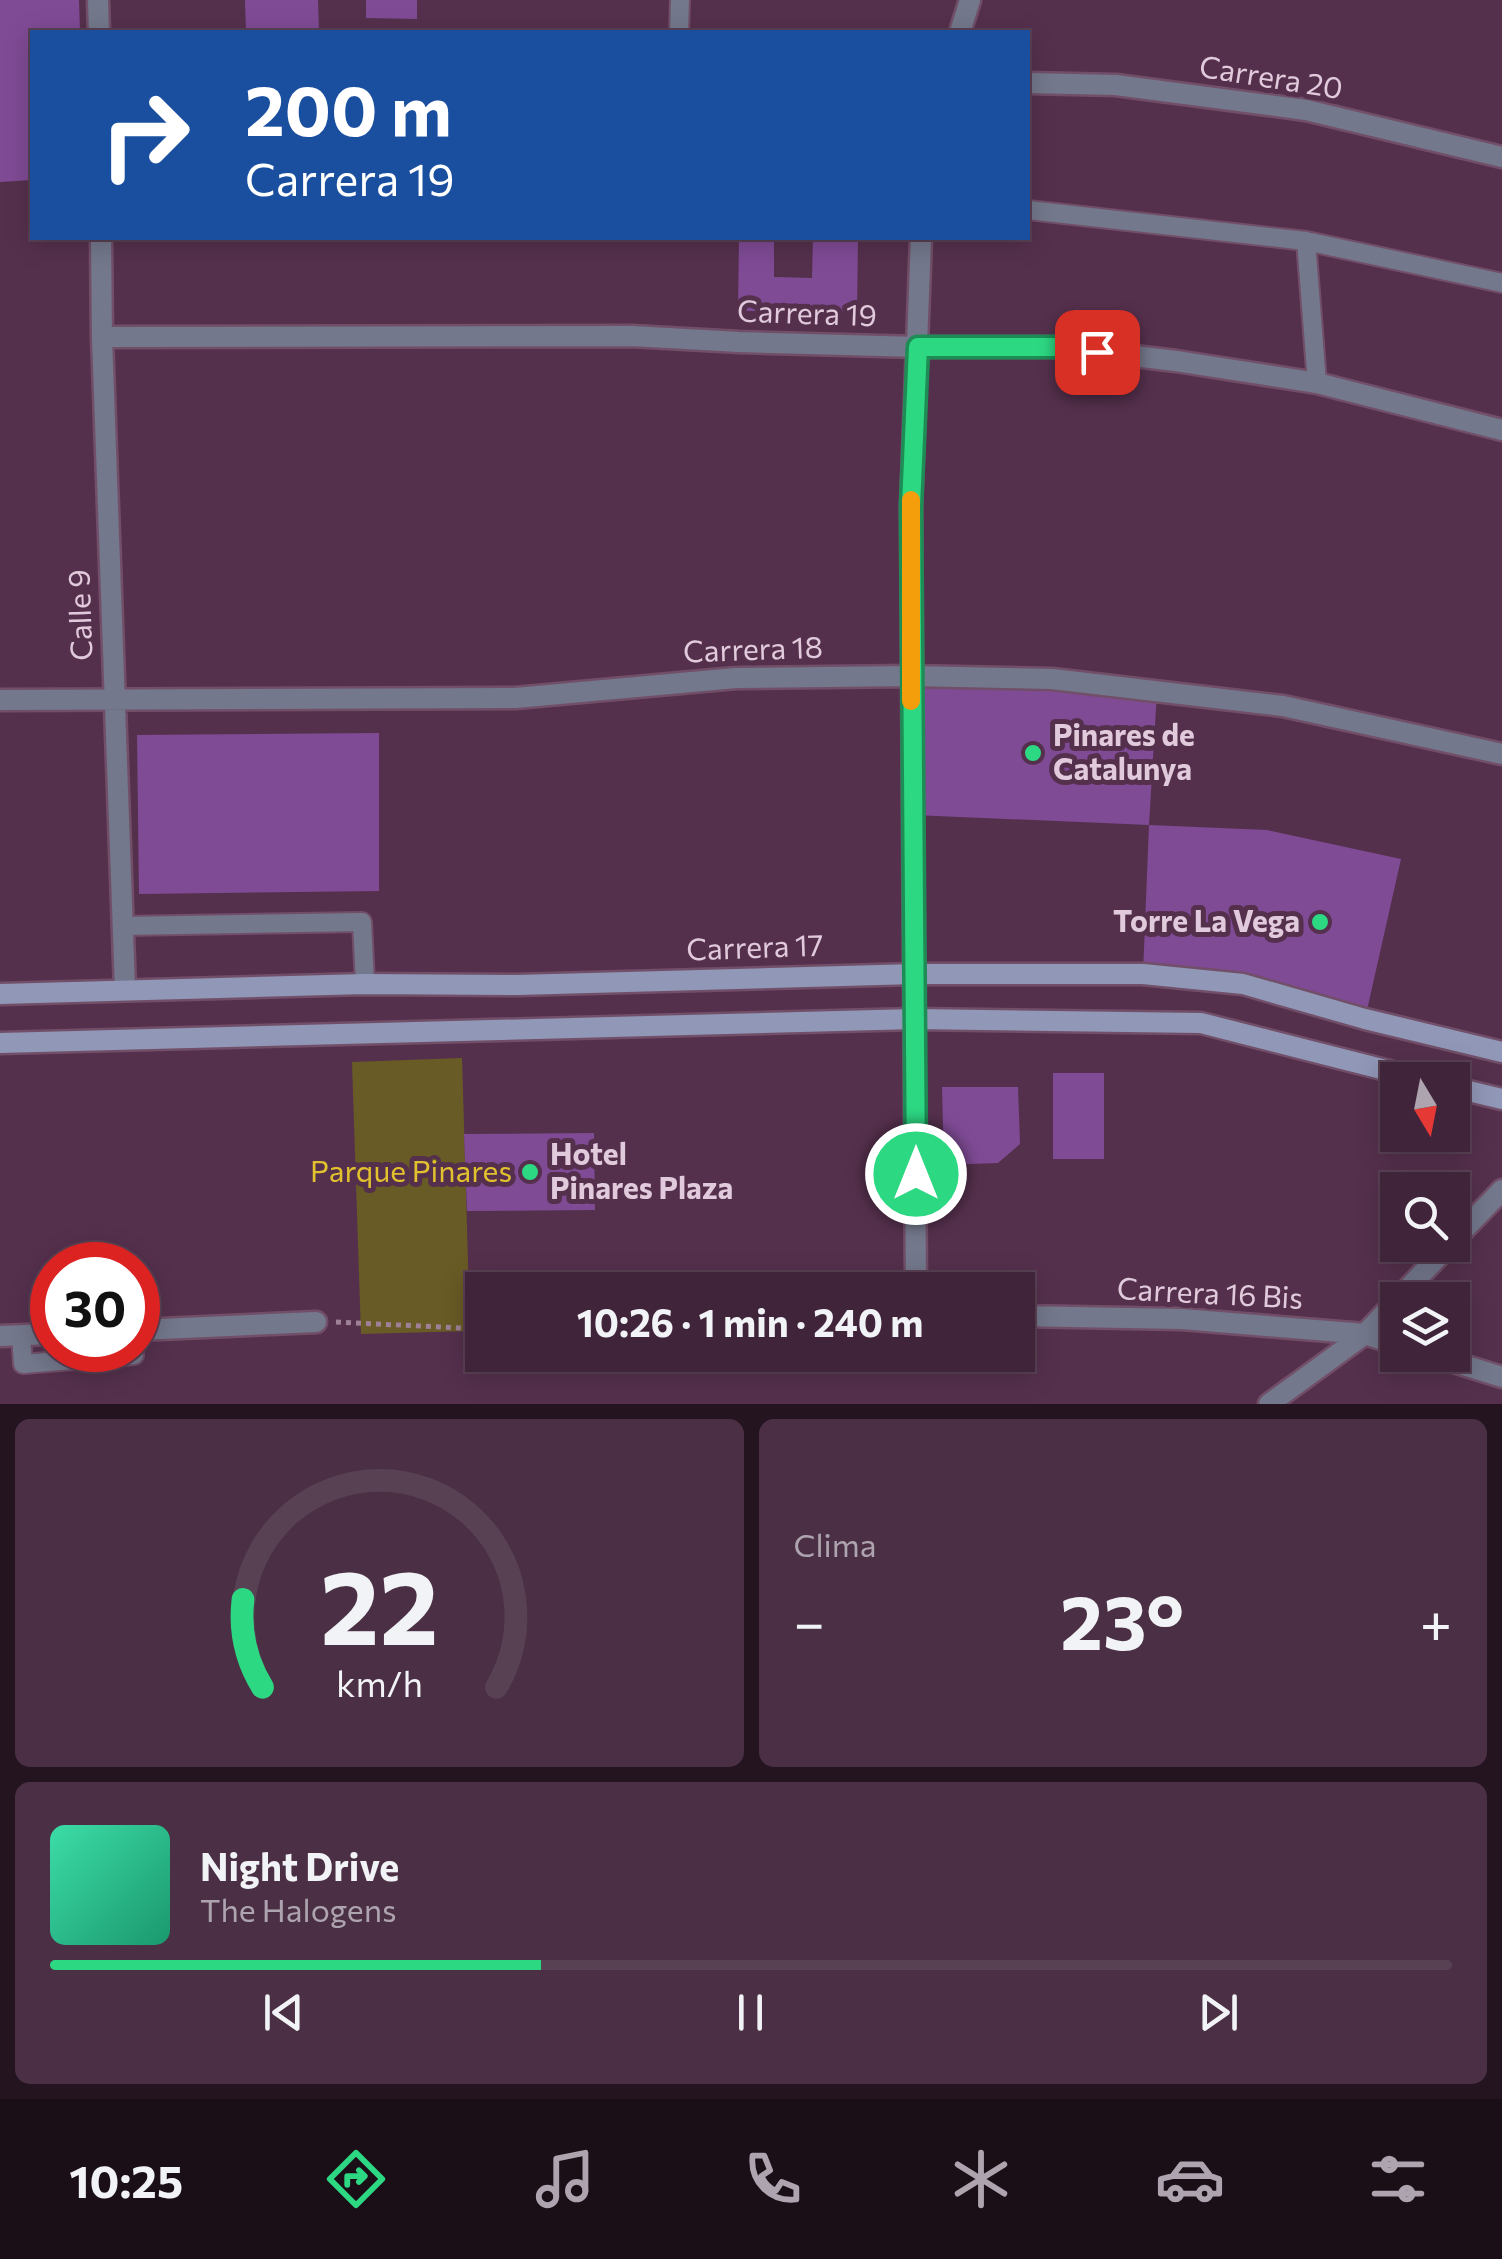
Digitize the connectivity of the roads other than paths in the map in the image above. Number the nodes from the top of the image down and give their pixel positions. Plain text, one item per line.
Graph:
1 (98, 0) edge
2 (680, 0) edge
3 (970, 0) edge
4 (98, 30) edge
5 (679, 30) edge
6 (961, 30) edge
7 (1030, 83) edge
8 (1502, 156) edge
9 (1030, 210) edge
10 (101, 240) edge
11 (921, 240) edge
12 (1306, 241) junction
13 (1502, 283) edge
14 (102, 337) junction
15 (918, 347) junction
16 (1318, 382) junction
17 (1502, 430) edge
18 (911, 676) junction
19 (114, 698) junction
20 (0, 700) edge
21 (1502, 754) edge
22 (122, 926) junction
23 (916, 974) junction
24 (365, 984) junction
25 (125, 990) junction
26 (0, 994) edge
27 (916, 1019) junction
28 (0, 1043) edge
29 (1502, 1052) edge
30 (1380, 1069) edge
31 (1470, 1091) edge
32 (1502, 1099) edge
33 (1502, 1190) edge
34 (1470, 1223) edge
35 (1433, 1262) edge
36 (916, 1272) edge
37 (1035, 1316) edge
38 (316, 1322) road end
39 (160, 1329) edge
40 (1365, 1334) junction
41 (10, 1336) edge
42 (1380, 1339) edge
43 (30, 1363) edge
44 (1470, 1367) edge
45 (1502, 1377) edge
46 (1269, 1404) edge

1 - 4 street
2 - 5 lane
3 - 6 street
7 - 8 street, Carrera 20
9 - 12 lane
10 - 14 street, Calle 9
11 - 15 street
12 - 13 lane
12 - 16 lane
14 - 15 street, Carrera 19
14 - 19 street, Calle 9
15 - 16 street, Carrera 19
15 - 18 street
16 - 17 street, Carrera 19
18 - 19 street, Carrera 18
18 - 21 street, Carrera 18
18 - 23 street
19 - 20 street, Carrera 18
19 - 22 street, Calle 9
22 - 24 lane
22 - 25 street, Calle 9
23 - 24 main road, Carrera 17
23 - 27 street
23 - 29 main road, Carrera 17
24 - 25 main road, Carrera 17
25 - 26 main road, Carrera 17
27 - 28 main road
27 - 30 main road
27 - 36 street
31 - 32 main road
33 - 34 street
35 - 40 street
37 - 40 street, Carrera 16 Bis
38 - 39 street
40 - 42 street, Carrera 16 Bis
40 - 46 street
41 - 43 lane
44 - 45 street

